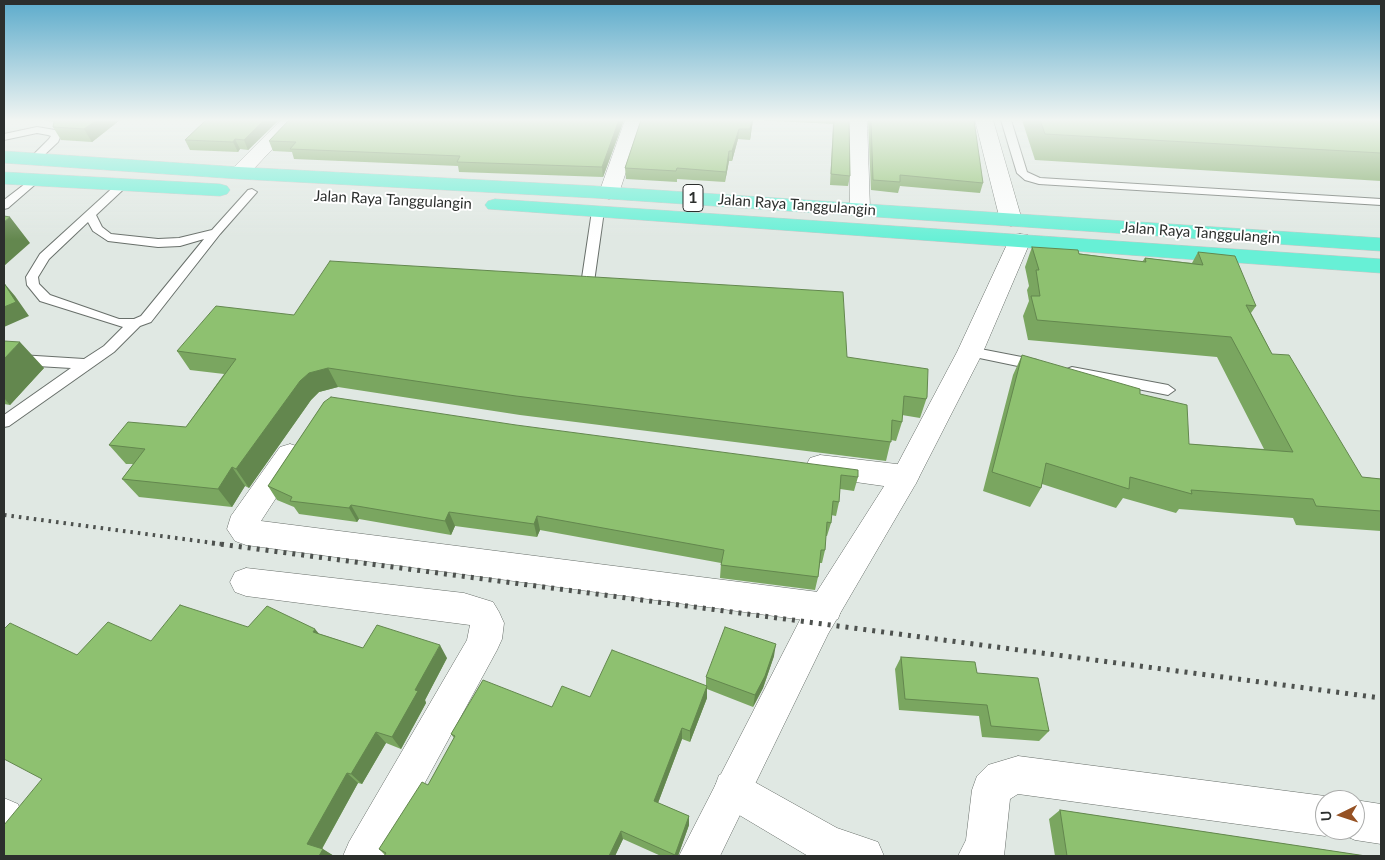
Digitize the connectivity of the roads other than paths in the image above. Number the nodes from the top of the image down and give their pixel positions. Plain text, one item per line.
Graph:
1 (64, 160) edge
2 (252, 160) edge
3 (624, 160) edge
4 (859, 160) edge
5 (995, 160) edge
6 (1018, 160) edge
7 (239, 173) junction
8 (4, 178) edge
9 (34, 180) junction
10 (123, 184) junction
11 (252, 192) junction
12 (609, 192) junction
13 (1381, 202) edge
14 (4, 206) edge
15 (860, 209) junction
16 (598, 211) junction
17 (91, 216) junction
18 (1015, 230) junction
19 (216, 232) junction
20 (1246, 236) junction
21 (1316, 240) junction
22 (1381, 245) edge
23 (1258, 256) junction
24 (1329, 262) junction
25 (1381, 266) edge
26 (562, 281) edge
27 (135, 323) junction
28 (970, 352) junction
29 (4, 359) edge
30 (86, 364) junction
31 (1168, 390) dead end
32 (4, 422) edge
33 (305, 432) edge
34 (797, 463) edge
35 (905, 477) junction
36 (246, 582) dead end
37 (826, 608) junction
38 (733, 789) junction
39 (1315, 815) edge
40 (1365, 822) edge
41 (1381, 824) edge
42 (839, 853) edge
43 (983, 855) edge
44 (363, 856) edge
45 (699, 856) edge

1 - 7 highway, Jalan Raya Tanggulangin / 1
2 - 7 street
3 - 12 street
4 - 15 street
5 - 18 street
6 - 13 lane
7 - 12 highway, Jalan Raya Tanggulangin / 1
8 - 9 highway, Jalan Raya Tanggulangin / 1
9 - 10 highway, Jalan Raya Tanggulangin / 1
9 - 14 lane
10 - 11 highway, Jalan Raya Tanggulangin / 1
10 - 17 lane
11 - 16 highway, Jalan Raya Tanggulangin / 1
11 - 19 lane
12 - 15 highway, Jalan Raya Tanggulangin / 1
15 - 18 highway, Jalan Raya Tanggulangin / 1
16 - 18 highway, Jalan Raya Tanggulangin / 1
16 - 26 lane
17 - 19 lane
17 - 27 lane
18 - 20 highway, Jalan Raya Tanggulangin / 1
18 - 23 highway, Jalan Raya Tanggulangin / 1
18 - 28 street
19 - 27 lane
20 - 21 highway, Jalan Raya Tanggulangin / 1
20 - 23 highway
21 - 22 highway, Jalan Raya Tanggulangin / 1
21 - 24 highway
23 - 24 highway, Jalan Raya Tanggulangin / 1
24 - 25 highway, Jalan Raya Tanggulangin / 1
27 - 30 lane
28 - 31 lane
28 - 35 street
29 - 30 lane
30 - 32 lane
33 - 37 street
34 - 35 street
35 - 37 street
36 - 44 street
37 - 38 street
38 - 42 street
38 - 45 street
39 - 43 street
40 - 41 street

